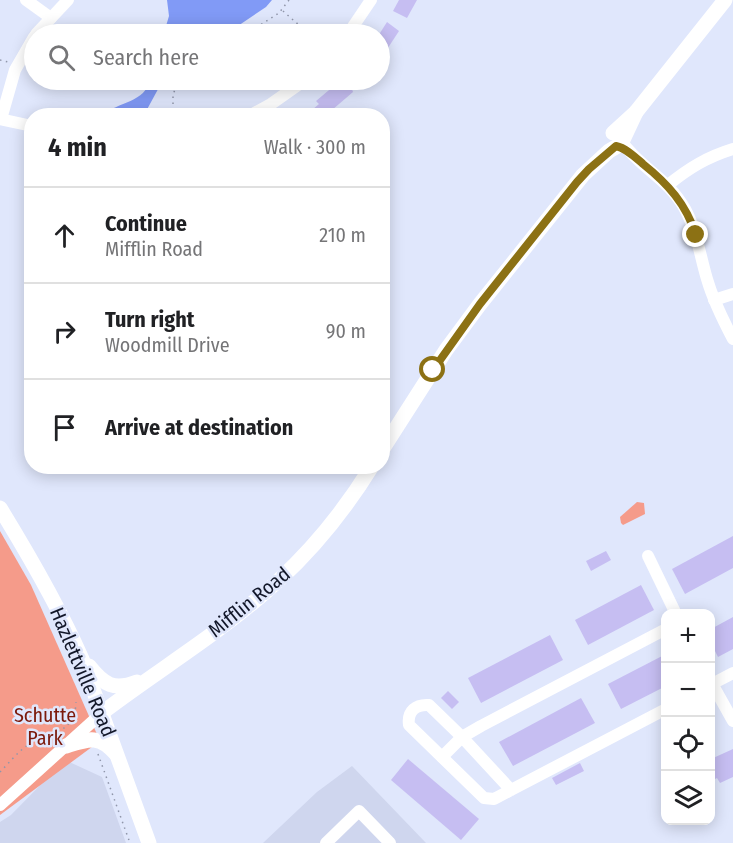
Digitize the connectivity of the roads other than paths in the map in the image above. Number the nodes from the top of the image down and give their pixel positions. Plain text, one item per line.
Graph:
1 (26, 0) edge
2 (68, 0) edge
3 (371, 0) edge
4 (725, 0) edge
5 (51, 18) junction
6 (46, 24) edge
7 (355, 24) edge
8 (24, 55) edge
9 (291, 90) edge
10 (264, 108) edge
11 (1, 119) edge
12 (24, 124) edge
13 (618, 143) junction
14 (733, 149) edge
15 (668, 185) junction
16 (733, 294) edge
17 (714, 300) junction
18 (733, 339) edge
19 (390, 438) edge
20 (367, 474) edge
21 (0, 508) edge
22 (648, 556) dead end
23 (674, 609) edge
24 (661, 632) edge
25 (80, 654) junction
26 (733, 673) edge
27 (151, 676) junction
28 (715, 681) edge
29 (715, 690) edge
30 (103, 712) junction
31 (661, 712) edge
32 (733, 722) edge
33 (462, 737) junction
34 (66, 746) junction
35 (118, 756) junction
36 (442, 757) junction
37 (511, 790) junction
38 (0, 805) edge
39 (149, 843) edge
40 (326, 843) edge
41 (390, 843) edge

1 - 5 street
2 - 5 street
3 - 7 street
4 - 13 main road
5 - 6 street
8 - 11 street
9 - 10 street
11 - 12 street
13 - 15 street
13 - 19 main road
14 - 15 street
15 - 17 street
16 - 17 street
17 - 18 street
20 - 27 main road, Mifflin Road
21 - 25 main road, Hazlettville Road
22 - 23 street
24 - 33 street
25 - 27 main road
25 - 30 main road, Hazlettville Road
26 - 28 street
27 - 30 main road, Mifflin Road
29 - 32 street
30 - 34 street
30 - 35 main road, Hazlettville Road
31 - 37 street
33 - 36 street
33 - 36 street
33 - 37 street
34 - 35 main road
34 - 38 street
35 - 39 main road, Hazlettville Road
36 - 37 street
40 - 41 street

